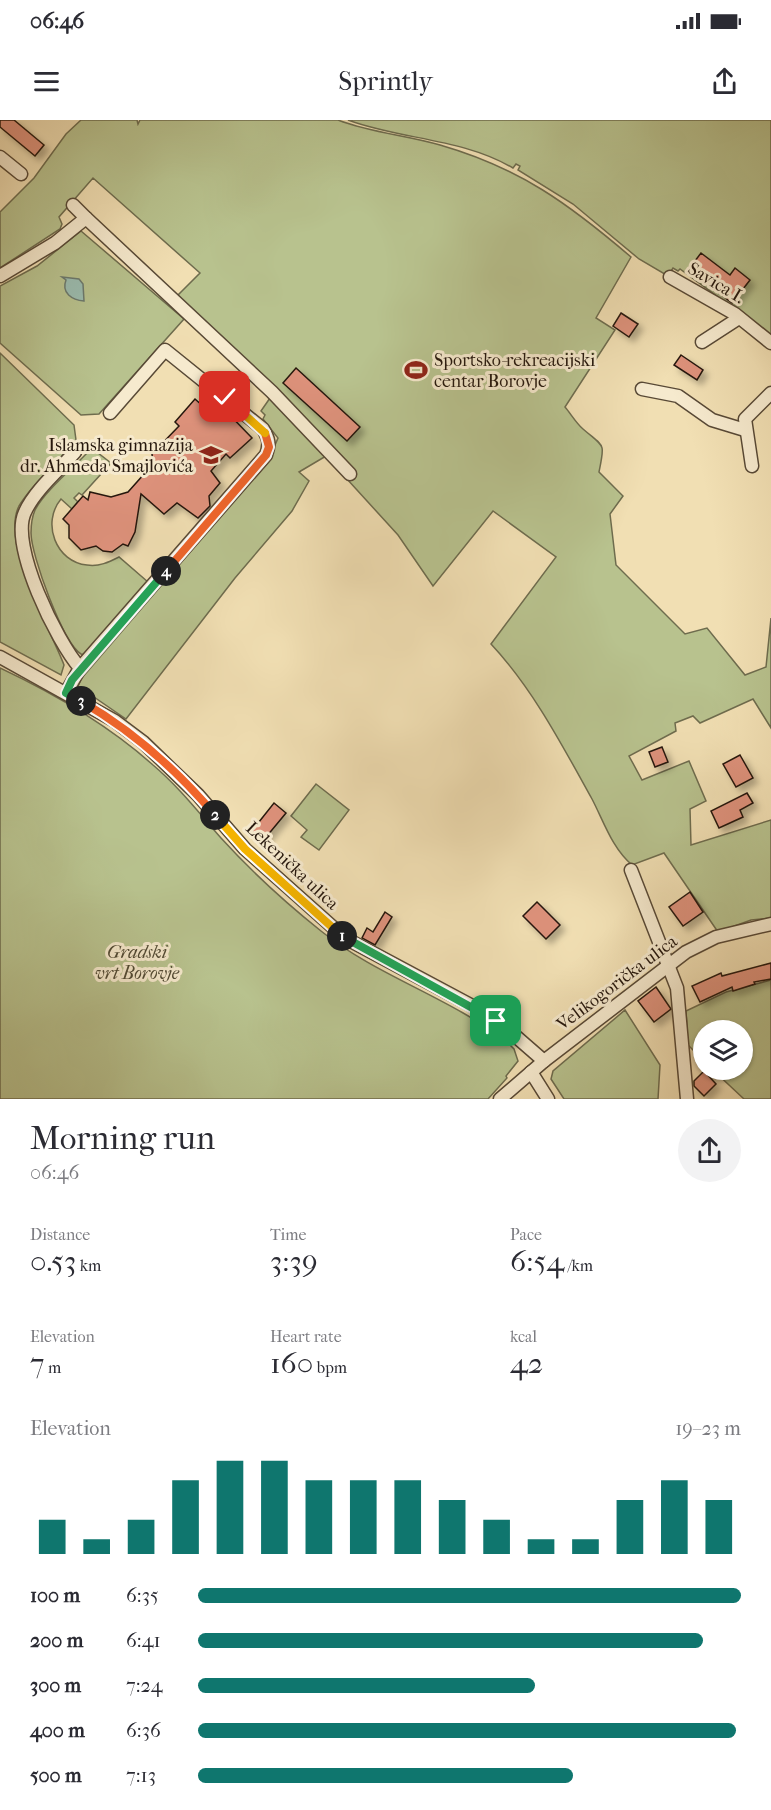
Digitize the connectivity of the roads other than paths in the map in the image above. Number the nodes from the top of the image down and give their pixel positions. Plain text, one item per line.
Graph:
1 (0, 157) edge
2 (21, 174) dead end
3 (73, 205) dead end
4 (86, 218) junction
5 (0, 276) edge
6 (670, 277) dead end
7 (739, 318) junction
8 (702, 342) dead end
9 (771, 343) edge
10 (642, 389) dead end
11 (771, 393) edge
12 (110, 413) dead end
13 (745, 430) junction
14 (75, 452) dead end
15 (752, 466) dead end
16 (350, 474) dead end
17 (0, 657) edge
18 (80, 668) junction
19 (66, 693) junction
20 (631, 870) dead end
21 (771, 924) edge
22 (668, 965) junction
23 (544, 1061) junction
24 (531, 1072) junction
25 (500, 1099) edge
26 (548, 1099) edge
27 (687, 1099) edge

1 - 2 street
3 - 4 street
4 - 5 street
4 - 16 street
6 - 7 street, Savica I.
7 - 8 street
7 - 9 street, Savica I.
10 - 13 street
11 - 13 street
12 - 18 street
13 - 15 street
14 - 18 street
17 - 19 street, Lekenička ulica
18 - 19 street
19 - 23 street, Lekenička ulica
20 - 22 street
21 - 22 street, Velikogorička ulica
22 - 23 street, Velikogorička ulica
22 - 27 street
23 - 24 street, Velikogorička ulica
24 - 25 street, Velikogorička ulica
24 - 26 street

